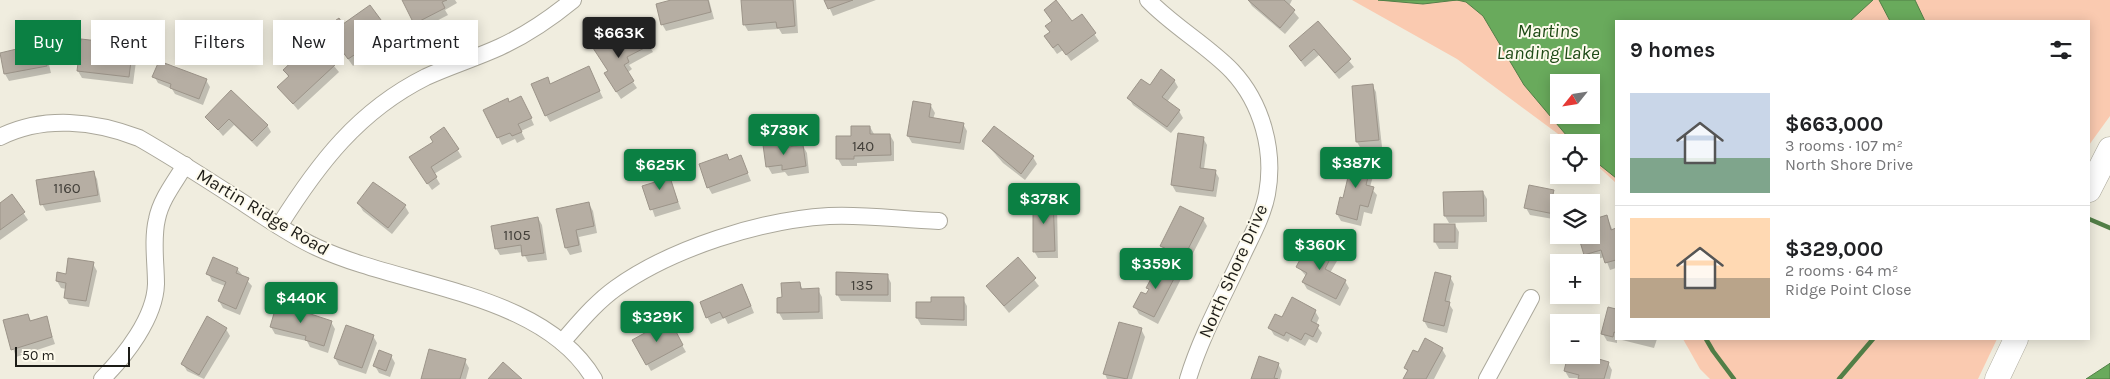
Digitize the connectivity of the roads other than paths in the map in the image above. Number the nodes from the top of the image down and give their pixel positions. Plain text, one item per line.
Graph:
1 (573, 0) edge
2 (1148, 0) edge
3 (0, 137) edge
4 (2105, 158) edge
5 (185, 165) junction
6 (2090, 188) edge
7 (939, 221) dead end
8 (279, 226) junction
9 (1531, 298) dead end
10 (2016, 340) edge
11 (562, 342) junction
12 (102, 379) edge
13 (594, 379) edge
14 (1188, 379) edge
15 (1487, 379) edge
16 (1997, 379) edge

1 - 8 street
2 - 14 street, North Shore Drive
3 - 5 street, Martin Ridge Road
4 - 6 street
5 - 8 street, Martin Ridge Road
5 - 12 street
7 - 11 street
8 - 11 street, Martin Ridge Road
9 - 15 street
10 - 16 street
11 - 13 street, Martin Ridge Road

